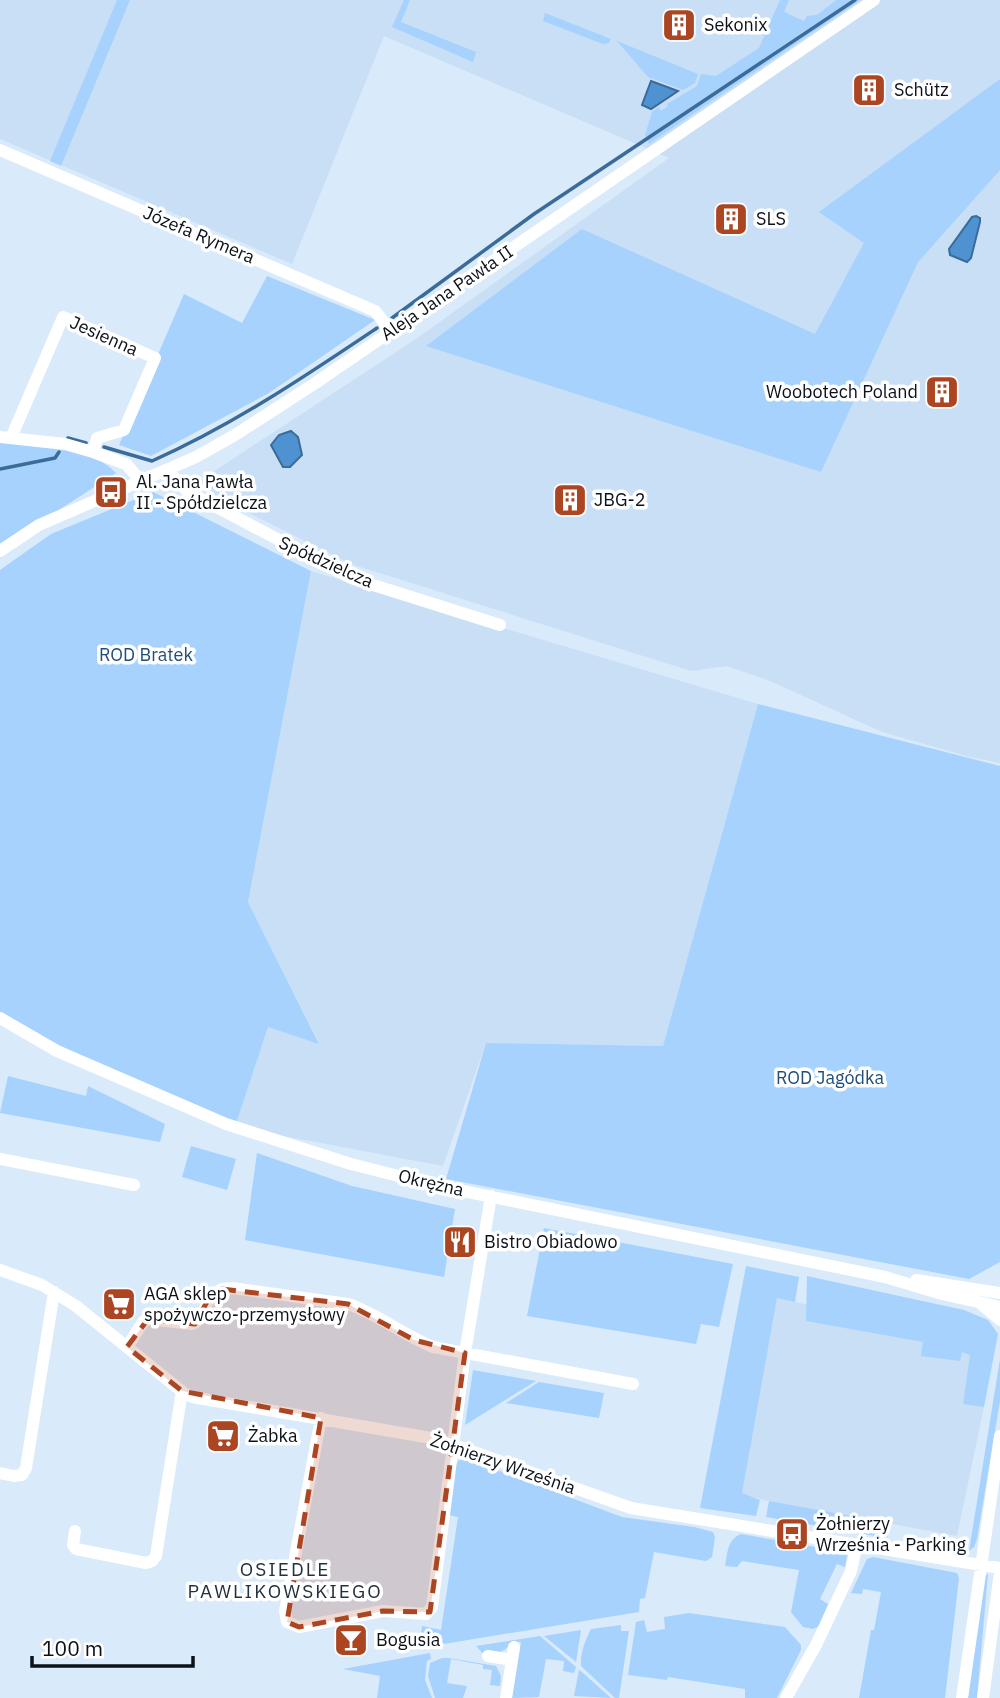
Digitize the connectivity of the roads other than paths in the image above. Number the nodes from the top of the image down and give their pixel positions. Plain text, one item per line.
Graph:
1 (874, 0) edge
2 (0, 150) edge
3 (391, 331) junction
4 (5, 437) edge
5 (93, 452) junction
6 (168, 471) junction
7 (141, 481) junction
8 (0, 551) edge
9 (500, 625) dead end
10 (0, 1018) edge
11 (0, 1158) edge
12 (134, 1185) dead end
13 (491, 1196) junction
14 (0, 1270) edge
15 (1000, 1286) edge
16 (54, 1292) junction
17 (1000, 1293) edge
18 (978, 1295) junction
19 (1000, 1301) edge
20 (1000, 1307) edge
21 (1000, 1320) edge
22 (127, 1347) junction
23 (465, 1353) junction
24 (633, 1384) dead end
25 (181, 1391) junction
26 (321, 1418) junction
27 (1000, 1436) edge
28 (451, 1445) junction
29 (0, 1474) edge
30 (75, 1531) dead end
31 (857, 1544) junction
32 (980, 1566) junction
33 (1000, 1570) edge
34 (514, 1647) dead end
35 (488, 1656) dead end
36 (512, 1660) junction
37 (506, 1698) edge
38 (786, 1698) edge
39 (962, 1698) edge
40 (983, 1698) edge

1 - 3 street, Aleja Jana Pawła II
2 - 3 street, Józefa Rymera
3 - 6 street, Aleja Jana Pawła II
4 - 5 street
4 - 5 street, Jesienna
5 - 7 street
6 - 7 street, Aleja Jana Pawła II
6 - 9 street, Spółdzielcza
7 - 8 street, Aleja Jana Pawła II
10 - 13 street, Okrężna
11 - 12 street
13 - 18 street, Okrężna
13 - 23 street
14 - 16 street, Żołnierzy Września
15 - 18 street
16 - 22 street, Żołnierzy Września
16 - 29 street
17 - 18 street, Okrężna
18 - 19 street, Okrężna
18 - 20 street, Okrężna
18 - 21 street
22 - 23 street
22 - 25 street, Żołnierzy Września
23 - 24 street
23 - 28 street
25 - 26 street, Żołnierzy Września
25 - 30 street
26 - 28 street, Żołnierzy Września
26 - 28 street
27 - 32 street
28 - 31 street, Żołnierzy Września
31 - 32 street, Żołnierzy Września
31 - 38 street
32 - 33 street, Żołnierzy Września
32 - 39 street
33 - 40 street
34 - 36 street
35 - 36 street
36 - 37 street

